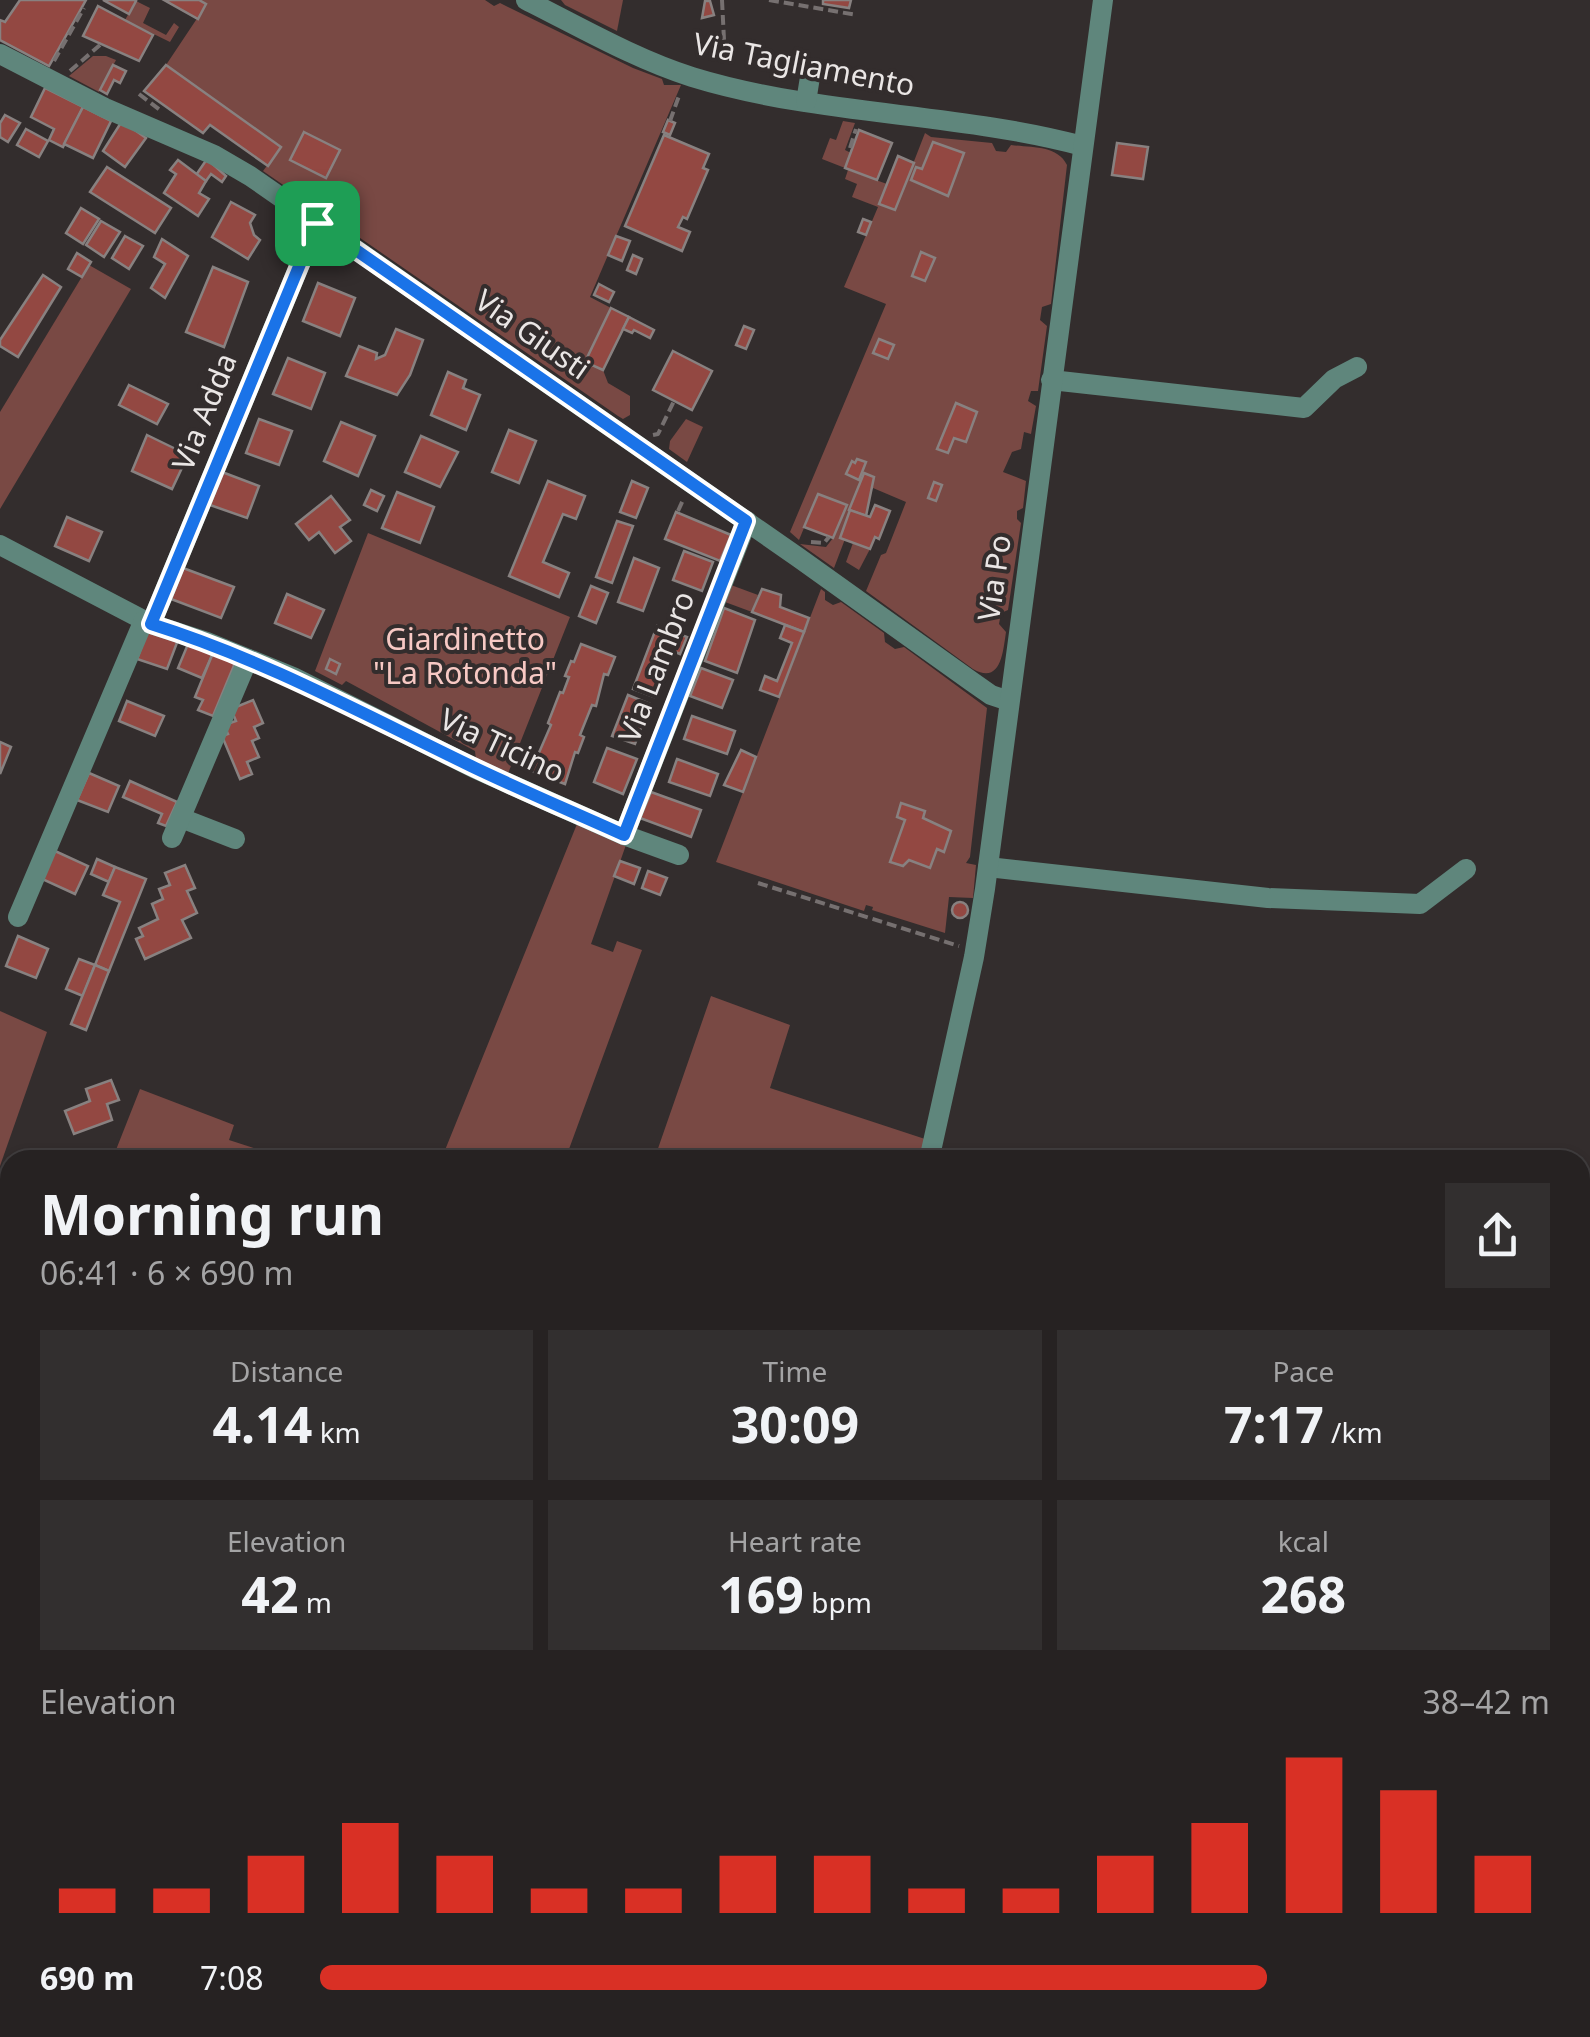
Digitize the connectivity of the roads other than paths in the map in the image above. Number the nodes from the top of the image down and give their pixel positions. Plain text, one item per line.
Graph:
1 (526, 0) edge
2 (1102, 0) edge
3 (0, 54) edge
4 (810, 77) dead end
5 (806, 102) junction
6 (1083, 146) junction
7 (317, 223) junction
8 (1357, 367) dead end
9 (1051, 380) junction
10 (746, 521) junction
11 (0, 545) edge
12 (147, 622) junction
13 (248, 658) junction
14 (1008, 701) junction
15 (624, 835) junction
16 (235, 839) dead end
17 (678, 855) dead end
18 (988, 867) junction
19 (1466, 868) dead end
20 (18, 916) dead end
21 (932, 1150) edge

1 - 5 street, Via Tagliamento
2 - 6 street, Via Po
3 - 7 street, Via Giusti
4 - 5 street
5 - 6 street, Via Tagliamento
6 - 9 street, Via Po
7 - 10 street, Via Giusti
7 - 12 street, Via Adda
8 - 9 street
9 - 14 street, Via Po
10 - 14 street, Via Giusti
10 - 15 street, Via Lambro
11 - 12 street, Via Ticino
12 - 13 street, Via Ticino
12 - 20 street, Via Adda
13 - 15 street, Via Ticino
13 - 16 street
14 - 18 street, Via Po
15 - 17 street, Via Ticino
18 - 19 street
18 - 21 street, Via Po

